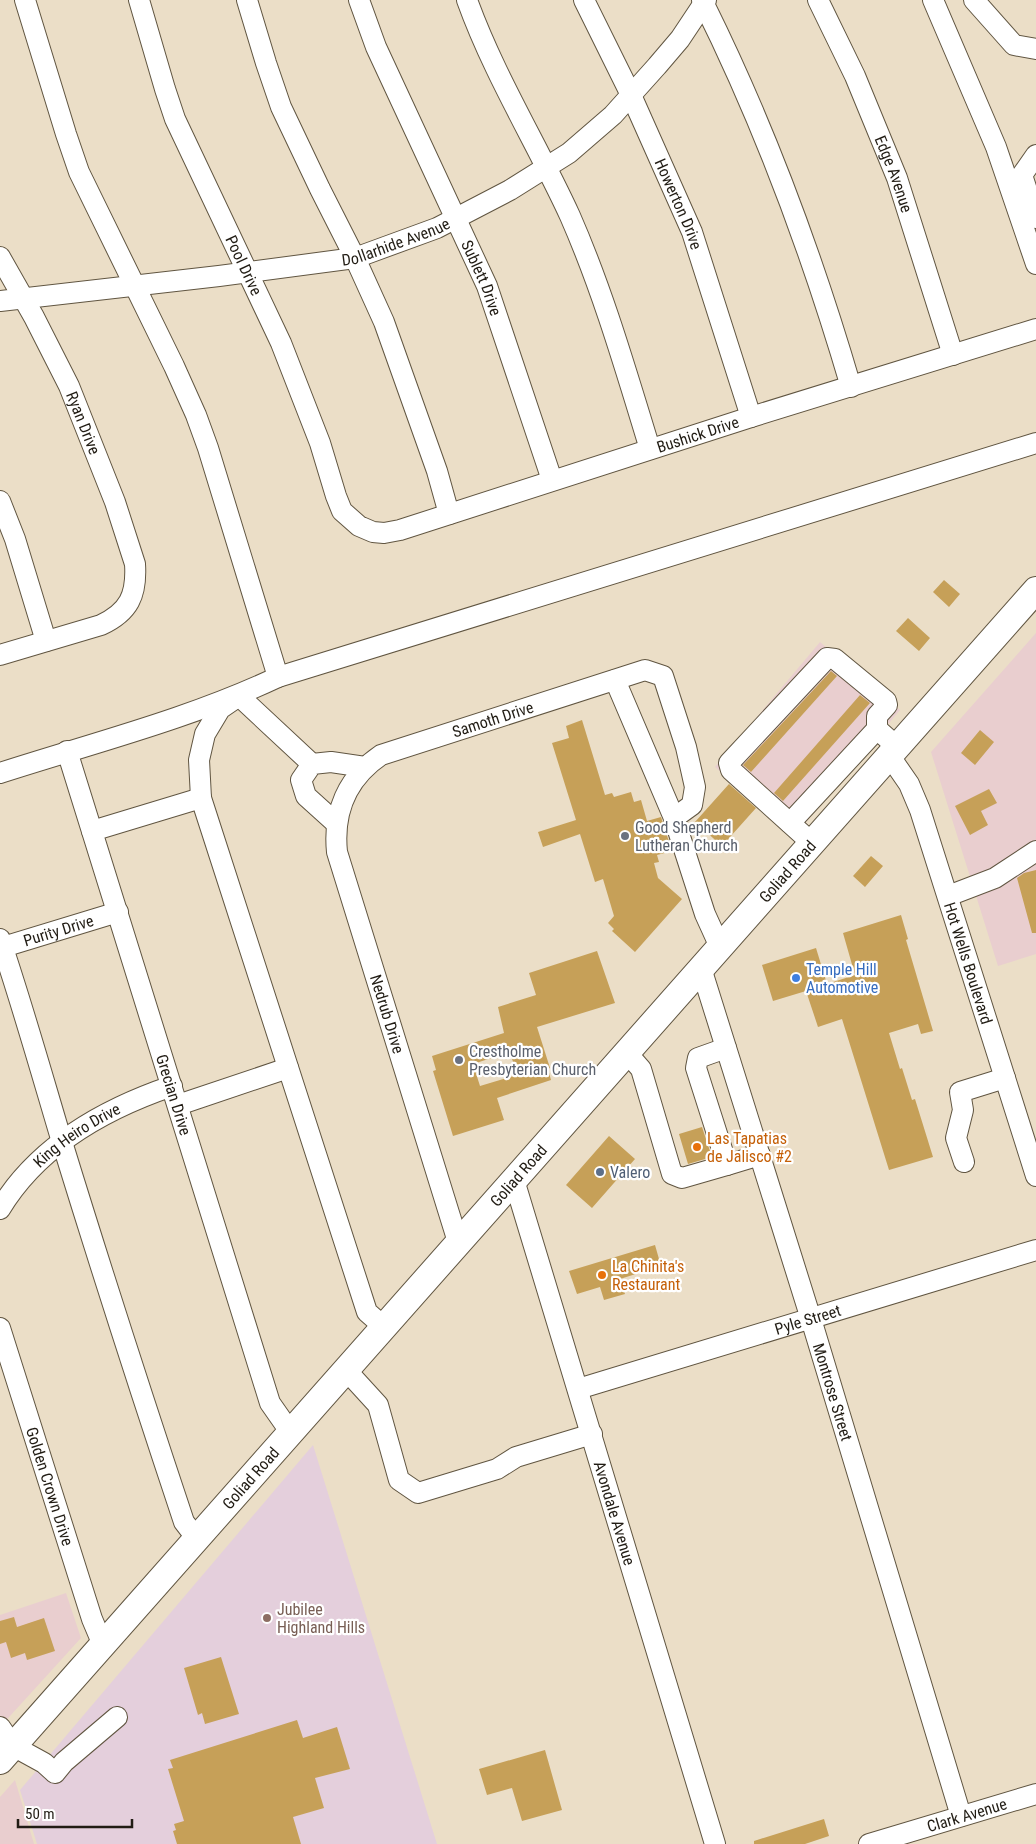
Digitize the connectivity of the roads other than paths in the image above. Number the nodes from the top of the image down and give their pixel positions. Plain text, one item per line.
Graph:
1 (25, 0) edge
2 (139, 0) edge
3 (247, 0) edge
4 (359, 0) edge
5 (467, 0) edge
6 (584, 0) edge
7 (818, 0) edge
8 (933, 0) edge
9 (974, 0) edge
10 (704, 1) edge
11 (1036, 49) edge
12 (631, 95) junction
13 (1036, 155) edge
14 (548, 168) junction
15 (1036, 218) edge
16 (457, 219) junction
17 (0, 257) edge
18 (356, 258) junction
19 (1036, 264) edge
20 (248, 272) junction
21 (135, 285) junction
22 (22, 297) junction
23 (0, 300) edge
24 (1036, 329) edge
25 (953, 355) junction
26 (851, 386) junction
27 (751, 417) junction
28 (1036, 443) edge
29 (650, 449) junction
30 (552, 480) junction
31 (0, 501) edge
32 (449, 514) junction
33 (358, 526) joint
34 (1034, 598) edge
35 (46, 641) junction
36 (0, 655) edge
37 (278, 677) junction
38 (614, 680) junction
39 (239, 696) junction
40 (878, 729) junction
41 (67, 751) junction
42 (893, 751) junction
43 (312, 764) junction
44 (843, 766) junction
45 (365, 767) junction
46 (0, 773) edge
47 (864, 784) junction
48 (351, 786) joint
49 (201, 798) junction
50 (813, 798) junction
51 (835, 817) junction
52 (674, 818) junction
53 (790, 823) junction
54 (337, 824) junction
55 (92, 831) junction
56 (812, 843) junction
57 (1036, 851) edge
58 (948, 896) junction
59 (118, 912) junction
60 (1, 945) edge
61 (720, 947) junction
62 (701, 968) junction
63 (726, 1048) junction
64 (627, 1053) junction
65 (288, 1068) junction
66 (1005, 1078) junction
67 (175, 1096) junction
68 (62, 1141) junction
69 (760, 1155) junction
70 (964, 1162) dead end
71 (727, 1165) junction
72 (1036, 1176) edge
73 (514, 1180) junction
74 (0, 1209) edge
75 (458, 1242) junction
76 (1036, 1250) edge
77 (811, 1319) junction
78 (384, 1327) junction
79 (0, 1328) edge
80 (346, 1370) junction
81 (578, 1389) junction
82 (291, 1434) junction
83 (592, 1434) junction
84 (198, 1539) junction
85 (103, 1645) junction
86 (117, 1717) dead end
87 (4, 1744) edge
88 (1036, 1794) edge
89 (961, 1816) junction
90 (715, 1844) edge
91 (869, 1844) edge

1 - 21 street
2 - 20 street, Pool Drive
3 - 18 street
4 - 16 street, Sublett Drive
5 - 14 street
6 - 12 street, Howerton Drive
7 - 25 street, Edge Avenue
8 - 19 street
9 - 11 street
10 - 12 street, Dollarhide Avenue
10 - 26 street
12 - 14 street, Dollarhide Avenue
12 - 27 street, Howerton Drive
13 - 15 street
14 - 16 street, Dollarhide Avenue
14 - 29 street
16 - 18 street, Dollarhide Avenue
16 - 30 street, Sublett Drive
17 - 22 street, Ryan Drive
18 - 20 street, Dollarhide Avenue
18 - 32 street
20 - 21 street, Dollarhide Avenue
20 - 33 street, Pool Drive
21 - 22 street, Dollarhide Avenue
21 - 37 street
22 - 23 street, Dollarhide Avenue
22 - 35 street, Ryan Drive
24 - 25 street, Bushick Drive
25 - 26 street, Bushick Drive
26 - 27 street, Bushick Drive
27 - 29 street, Bushick Drive
28 - 37 street
29 - 30 street, Bushick Drive
30 - 32 street, Bushick Drive
31 - 35 street
32 - 33 street, Bushick Drive
34 - 42 main road, Goliad Road
35 - 36 street
37 - 39 street
38 - 45 street, Samoth Drive
38 - 52 street
38 - 52 street, Samoth Drive
39 - 41 street
39 - 43 street
39 - 49 street
40 - 42 street, Hot Wells Boulevard
40 - 44 street
40 - 53 street
41 - 46 street
41 - 55 street, Grecian Drive
42 - 47 main road, Goliad Road
42 - 58 street, Hot Wells Boulevard
43 - 45 street
43 - 54 street
44 - 47 street
44 - 50 street
45 - 48 street, Samoth Drive
47 - 51 main road, Goliad Road
48 - 54 street, Nedrub Drive
49 - 55 street
49 - 65 street
50 - 51 street
50 - 53 street
51 - 56 main road, Goliad Road
52 - 61 street
53 - 56 street
54 - 75 street, Nedrub Drive
55 - 59 street, Grecian Drive
56 - 61 main road, Goliad Road
57 - 58 street
58 - 66 street, Hot Wells Boulevard
59 - 60 street, Purity Drive
59 - 67 street, Grecian Drive
60 - 68 street
61 - 62 main road, Goliad Road
62 - 63 street, Montrose Street
62 - 64 main road, Goliad Road
63 - 69 street, Montrose Street
63 - 71 street
64 - 71 street
64 - 73 main road, Goliad Road
65 - 67 street, King Heiro Drive
65 - 78 street
66 - 70 street
66 - 72 street, Hot Wells Boulevard
67 - 68 street, King Heiro Drive
67 - 82 street, Grecian Drive
68 - 74 street, King Heiro Drive
68 - 84 street
69 - 71 street
69 - 77 street, Montrose Street
73 - 75 main road, Goliad Road
73 - 81 street, Avondale Avenue
75 - 78 main road, Goliad Road
76 - 77 street, Pyle Street
77 - 81 street, Pyle Street
77 - 89 street, Montrose Street
78 - 80 main road, Goliad Road
79 - 85 street, Golden Crown Drive
80 - 82 main road, Goliad Road
80 - 83 street
81 - 83 street, Avondale Avenue
82 - 84 main road, Goliad Road
83 - 90 street, Avondale Avenue
84 - 85 main road, Goliad Road
85 - 87 main road, Goliad Road
86 - 87 street
88 - 89 street, Clark Avenue
89 - 91 street, Clark Avenue

